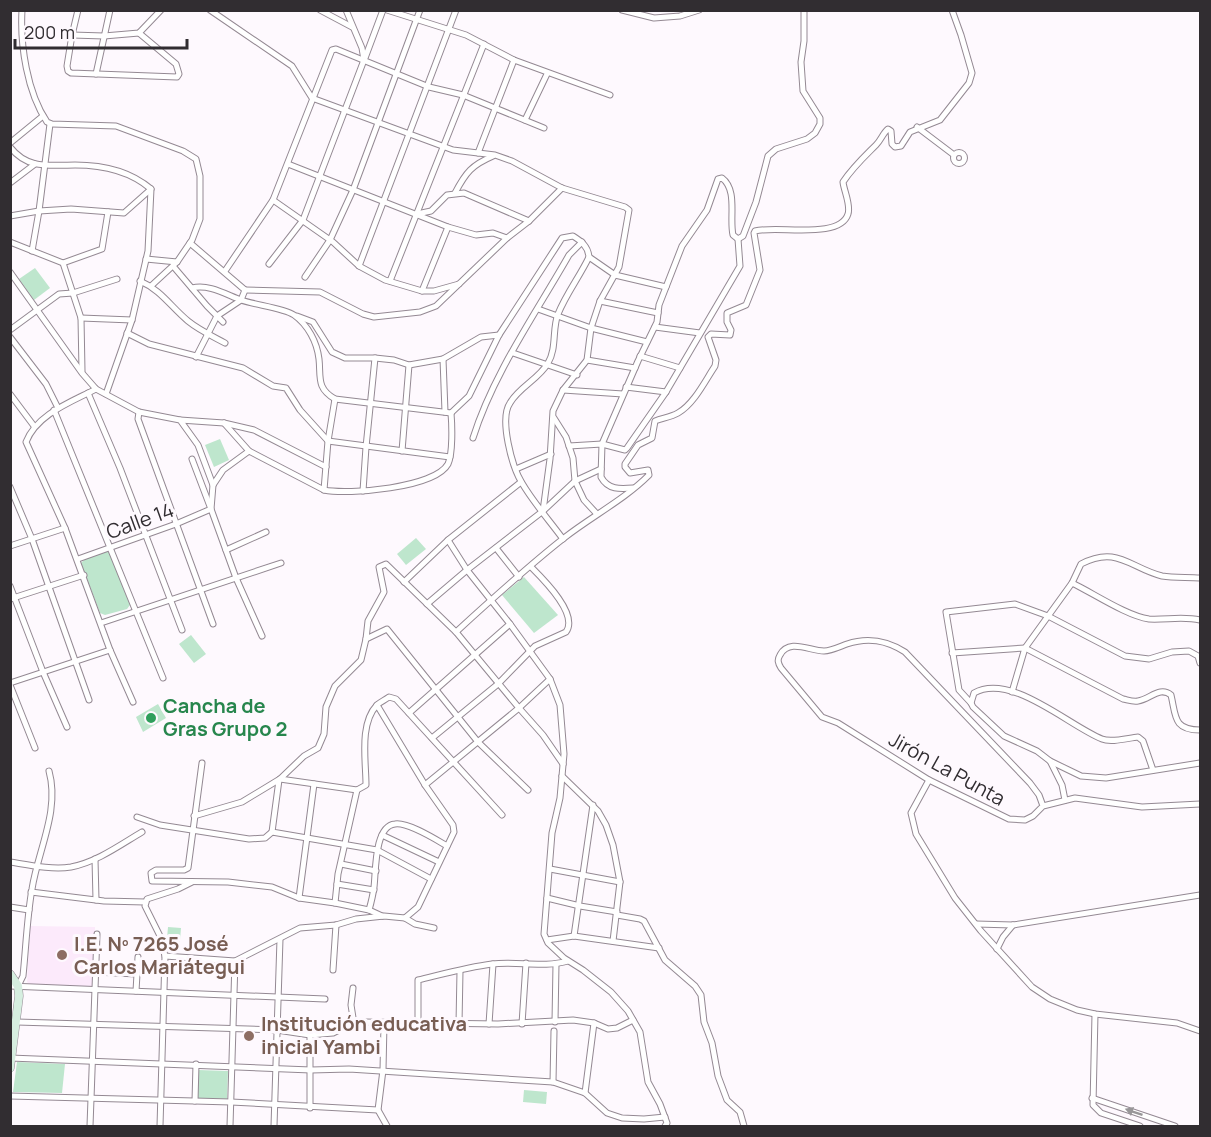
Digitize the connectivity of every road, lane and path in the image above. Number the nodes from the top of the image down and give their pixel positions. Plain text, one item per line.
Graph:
1 (22, 10) edge
2 (78, 10) edge
3 (110, 10) edge
4 (161, 10) edge
5 (210, 10) edge
6 (320, 10) edge
7 (345, 10) edge
8 (385, 10) edge
9 (420, 10) edge
10 (456, 10) edge
11 (622, 10) edge
12 (699, 10) edge
13 (804, 10) edge
14 (952, 10) edge
15 (416, 21) junction
16 (352, 27) junction
17 (450, 31) junction
18 (139, 33) junction
19 (72, 35) junction
20 (104, 36) junction
21 (484, 44) junction
22 (364, 60) junction
23 (514, 60) junction
24 (96, 74) junction
25 (547, 74) junction
26 (397, 75) junction
27 (429, 87) junction
28 (463, 95) junction
29 (610, 95) dead end
30 (312, 98) junction
31 (494, 107) junction
32 (345, 110) junction
33 (43, 116) junction
34 (525, 120) junction
35 (378, 123) junction
36 (50, 124) junction
37 (917, 127) junction
38 (544, 128) dead end
39 (410, 134) junction
40 (10, 145) edge
41 (443, 146) junction
42 (478, 153) junction
43 (495, 155) junction
44 (954, 155) dead end
45 (34, 164) junction
46 (288, 164) junction
47 (45, 167) junction
48 (319, 177) junction
49 (10, 183) edge
50 (562, 188) junction
51 (151, 189) junction
52 (353, 190) junction
53 (455, 193) junction
54 (273, 200) junction
55 (384, 202) junction
56 (39, 211) junction
57 (108, 212) junction
58 (415, 214) junction
59 (10, 216) edge
60 (303, 220) junction
61 (529, 221) junction
62 (448, 227) junction
63 (507, 238) junction
64 (738, 239) junction
65 (330, 240) junction
66 (10, 242) edge
67 (582, 242) junction
68 (190, 243) junction
69 (32, 251) junction
70 (589, 257) junction
71 (146, 259) junction
72 (63, 263) junction
73 (175, 264) junction
74 (269, 264) dead end
75 (359, 266) junction
76 (225, 271) junction
77 (10, 272) edge
78 (615, 275) junction
79 (305, 277) dead end
80 (117, 279) dead end
81 (390, 281) junction
82 (140, 282) junction
83 (460, 283) junction
84 (151, 286) junction
85 (666, 287) junction
86 (192, 288) junction
87 (245, 290) junction
88 (422, 291) junction
89 (73, 293) junction
90 (241, 300) junction
91 (600, 301) junction
92 (538, 309) junction
93 (37, 310) junction
94 (658, 313) junction
95 (293, 314) junction
96 (557, 315) junction
97 (217, 316) junction
98 (81, 318) junction
99 (132, 320) junction
100 (223, 322) dead end
101 (655, 327) junction
102 (591, 328) junction
103 (10, 330) edge
104 (127, 333) junction
105 (207, 333) junction
106 (700, 333) junction
107 (499, 335) junction
108 (10, 337) edge
109 (647, 342) junction
110 (225, 343) dead end
111 (513, 353) junction
112 (640, 356) junction
113 (196, 357) junction
114 (375, 358) junction
115 (443, 359) junction
116 (587, 360) junction
117 (548, 364) junction
118 (409, 365) junction
119 (635, 368) junction
120 (680, 368) junction
121 (82, 373) junction
122 (577, 375) junction
123 (626, 387) junction
124 (96, 389) junction
125 (563, 390) junction
126 (666, 392) junction
127 (88, 393) junction
128 (10, 394) edge
129 (105, 394) junction
130 (624, 394) junction
131 (335, 399) junction
132 (371, 402) junction
133 (405, 406) junction
134 (56, 409) junction
135 (139, 412) junction
136 (448, 413) junction
137 (553, 418) junction
138 (180, 420) junction
139 (224, 423) junction
140 (34, 426) junction
141 (473, 438) dead end
142 (328, 441) junction
143 (602, 444) junction
144 (569, 446) junction
145 (366, 447) junction
146 (249, 451) junction
147 (402, 451) junction
148 (551, 454) junction
149 (450, 457) junction
150 (192, 459) dead end
151 (326, 467) junction
152 (516, 469) junction
153 (601, 469) junction
154 (575, 481) junction
155 (521, 482) junction
156 (213, 485) junction
157 (10, 487) edge
158 (635, 488) junction
159 (324, 490) junction
160 (363, 491) junction
161 (211, 509) junction
162 (543, 511) junction
163 (596, 513) junction
164 (176, 525) junction
165 (65, 528) junction
166 (266, 532) dead end
167 (146, 535) junction
168 (32, 539) junction
169 (563, 539) junction
170 (448, 540) junction
171 (10, 546) edge
172 (110, 548) junction
173 (496, 548) junction
174 (226, 550) junction
175 (78, 560) junction
176 (281, 563) dead end
177 (531, 567) junction
178 (467, 570) junction
179 (84, 575) junction
180 (519, 577) junction
181 (236, 578) junction
182 (1200, 578) edge
183 (404, 582) junction
184 (1072, 583) junction
185 (10, 586) edge
186 (48, 587) junction
187 (201, 590) junction
188 (13, 598) edge
189 (171, 600) junction
190 (491, 600) junction
191 (427, 604) junction
192 (136, 612) junction
193 (1048, 616) junction
194 (1200, 620) edge
195 (101, 623) junction
196 (213, 624) dead end
197 (510, 624) junction
198 (182, 630) dead end
199 (456, 632) junction
200 (262, 636) dead end
201 (366, 639) junction
202 (1025, 648) junction
203 (110, 650) junction
204 (529, 651) junction
205 (952, 653) junction
206 (476, 656) junction
207 (75, 661) junction
208 (1200, 663) edge
209 (43, 672) junction
210 (163, 678) dead end
211 (550, 679) junction
212 (10, 684) edge
213 (498, 684) junction
214 (436, 690) junction
215 (1012, 692) junction
216 (89, 700) dead end
217 (133, 702) dead end
218 (971, 703) junction
219 (377, 705) junction
220 (519, 708) junction
221 (409, 712) junction
222 (458, 717) junction
223 (67, 727) dead end
224 (1200, 730) edge
225 (432, 738) junction
226 (478, 742) junction
227 (36, 748) dead end
228 (454, 761) junction
229 (1050, 761) junction
230 (1200, 762) edge
231 (202, 763) dead end
232 (563, 764) junction
233 (1153, 770) junction
234 (49, 771) dead end
235 (562, 776) junction
236 (279, 779) junction
237 (929, 780) junction
238 (314, 784) junction
239 (425, 785) junction
240 (357, 790) junction
241 (528, 790) dead end
242 (1065, 800) junction
243 (1200, 804) edge
244 (593, 805) junction
245 (1043, 806) junction
246 (502, 815) dead end
247 (194, 816) junction
248 (137, 817) dead end
249 (192, 831) junction
250 (142, 832) dead end
251 (272, 832) junction
252 (382, 835) junction
253 (306, 838) junction
254 (345, 844) junction
255 (447, 846) junction
256 (377, 850) junction
257 (95, 859) junction
258 (10, 862) edge
259 (439, 862) junction
260 (341, 864) junction
261 (36, 866) junction
262 (550, 869) junction
263 (376, 871) junction
264 (584, 876) junction
265 (431, 879) junction
266 (194, 881) junction
267 (620, 882) junction
268 (337, 884) junction
269 (374, 890) junction
270 (31, 892) junction
271 (1200, 895) edge
272 (299, 898) junction
273 (547, 898) junction
274 (96, 900) junction
275 (145, 902) junction
276 (335, 903) junction
277 (580, 906) junction
278 (10, 907) edge
279 (29, 910) junction
280 (369, 910) junction
281 (617, 914) junction
282 (384, 916) junction
283 (405, 918) junction
284 (976, 924) junction
285 (336, 925) junction
286 (1013, 925) junction
287 (434, 928) dead end
288 (97, 934) dead end
289 (574, 936) junction
290 (280, 939) junction
291 (547, 940) junction
292 (613, 941) junction
293 (659, 948) junction
294 (997, 949) junction
295 (165, 956) junction
296 (138, 957) dead end
297 (235, 961) junction
298 (568, 961) junction
299 (526, 963) junction
300 (493, 964) junction
301 (556, 964) junction
302 (333, 970) dead end
303 (460, 971) junction
304 (95, 972) junction
305 (10, 974) edge
306 (137, 974) junction
307 (14, 986) edge
308 (353, 988) dead end
309 (95, 989) junction
310 (136, 991) junction
311 (163, 992) junction
312 (235, 995) junction
313 (278, 996) junction
314 (325, 999) dead end
315 (1095, 1014) junction
316 (633, 1020) junction
317 (17, 1022) junction
318 (555, 1022) junction
319 (384, 1023) junction
320 (522, 1023) junction
321 (594, 1023) junction
322 (93, 1024) junction
323 (354, 1024) junction
324 (418, 1024) junction
325 (459, 1024) junction
326 (489, 1024) junction
327 (162, 1027) junction
328 (234, 1029) junction
329 (277, 1030) junction
330 (554, 1031) dead end
331 (1200, 1031) edge
332 (310, 1035) junction
333 (11, 1058) edge
334 (92, 1060) junction
335 (161, 1063) junction
336 (196, 1064) junction
337 (233, 1066) junction
338 (10, 1068) edge
339 (276, 1068) junction
340 (311, 1070) junction
341 (383, 1070) junction
342 (553, 1082) junction
343 (585, 1093) junction
344 (10, 1096) edge
345 (91, 1098) junction
346 (1092, 1098) junction
347 (161, 1100) junction
348 (195, 1101) junction
349 (231, 1102) junction
350 (274, 1105) junction
351 (310, 1108) junction
352 (378, 1110) junction
353 (665, 1117) junction
354 (90, 1126) edge
355 (160, 1126) edge
356 (230, 1126) edge
357 (274, 1126) edge
358 (387, 1126) edge
359 (665, 1126) edge
360 (744, 1126) edge
361 (1140, 1126) edge
362 (1175, 1126) edge

1 - 33 street
2 - 19 street
3 - 20 street
4 - 18 street
5 - 30 street
6 - 16 street
7 - 16 street
8 - 15 street
8 - 22 street
9 - 15 street
10 - 17 street
11 - 12 street
13 - 64 street
14 - 37 street
15 - 17 street
15 - 26 street
16 - 22 street
17 - 21 street
17 - 27 street
18 - 20 street
18 - 24 street
19 - 20 street
19 - 24 street
20 - 24 street
21 - 23 street
21 - 28 street
22 - 26 street
22 - 30 street
22 - 32 street
23 - 25 street
23 - 31 street
25 - 29 street
25 - 34 street
26 - 27 street
26 - 35 street
27 - 28 street
27 - 39 street
28 - 31 street
28 - 41 street
30 - 32 street
30 - 46 street
31 - 34 street
31 - 42 street
32 - 35 street
32 - 48 street
33 - 36 street
33 - 40 street
34 - 38 street
35 - 39 street
35 - 52 street
36 - 47 street
36 - 68 street
37 - 44 street
37 - 158 street
39 - 41 street
39 - 55 street
40 - 45 street
41 - 42 street
41 - 58 street
42 - 43 street
43 - 50 street
43 - 53 street
45 - 47 street
45 - 49 street
46 - 48 street
46 - 54 street
47 - 51 street
47 - 56 street
48 - 52 street
48 - 60 street
50 - 61 street
50 - 78 street
51 - 57 street
51 - 71 street
52 - 55 street
52 - 65 street
53 - 58 street
53 - 61 street
54 - 60 street
54 - 76 street
55 - 58 street
55 - 75 street
56 - 57 street
56 - 59 street
56 - 69 street
57 - 72 street
58 - 62 street
58 - 81 street
60 - 65 street
60 - 74 street
61 - 63 street
62 - 63 street
62 - 88 street
63 - 83 street
64 - 85 street
64 - 106 street
65 - 75 street
65 - 79 street
66 - 69 street
67 - 70 street
67 - 92 street
67 - 107 street
68 - 73 street
68 - 76 street
69 - 72 street
70 - 78 street
70 - 96 street
71 - 73 street
71 - 82 street
72 - 89 street
73 - 84 street
73 - 86 street
75 - 81 street
76 - 87 street
77 - 93 street
78 - 85 street
78 - 91 street
80 - 89 street
81 - 88 street
82 - 84 street
82 - 99 street
83 - 87 street
83 - 88 street
84 - 105 street
85 - 94 street
86 - 90 street
86 - 97 street
87 - 90 street
89 - 93 street
89 - 98 street
90 - 95 street
90 - 97 street
91 - 94 street
91 - 102 street
92 - 96 street
92 - 111 street
93 - 103 street
93 - 121 street
94 - 101 street
95 - 114 street
95 - 131 street
96 - 102 street
96 - 117 street
97 - 100 street
97 - 105 street
98 - 99 street
98 - 121 street
99 - 104 street
101 - 106 street
101 - 109 street
102 - 109 street
102 - 116 street
104 - 113 street
104 - 129 street
105 - 110 street
105 - 113 street
106 - 120 street
107 - 115 street
107 - 136 street
108 - 134 street
109 - 112 street
111 - 117 street
111 - 141 street
112 - 119 street
112 - 120 street
113 - 142 street
114 - 118 street
114 - 132 street
115 - 118 street
115 - 136 street
116 - 119 street
116 - 122 street
117 - 122 street
117 - 152 street
118 - 133 street
119 - 123 street
120 - 126 street
121 - 124 street
122 - 125 street
123 - 126 street
123 - 130 street
124 - 127 street
124 - 129 street
125 - 130 street
125 - 137 street
126 - 143 street
127 - 134 street
127 - 167 street
128 - 140 street
129 - 135 street
130 - 143 street
131 - 132 street
131 - 142 street
132 - 133 street
132 - 145 street
133 - 136 street
133 - 147 street
134 - 140 street
134 - 172 street
135 - 138 street
135 - 164 street
136 - 149 street
137 - 144 street
137 - 148 street
138 - 139 street
138 - 156 street
139 - 146 street
139 - 151 street
140 - 165 street
142 - 145 street
142 - 151 street
143 - 144 street
143 - 153 street
144 - 154 street
145 - 147 street
145 - 160 street
146 - 156 street
146 - 159 street
147 - 149 street
148 - 152 street
148 - 162 street
149 - 160 street
150 - 161 street
151 - 159 street
152 - 155 street
153 - 154 street
153 - 158 street
154 - 162 street
154 - 163 street
155 - 162 street
155 - 170 street
156 - 161 street
157 - 168 street
158 - 163 street
159 - 160 street
161 - 164 street, Calle 14
161 - 174 street
162 - 169 street
162 - 173 street
163 - 169 street
164 - 167 street, Calle 14
164 - 187 street
165 - 168 street
165 - 175 street
166 - 174 street
167 - 172 street, Calle 14
167 - 189 street
168 - 171 street
168 - 186 street
169 - 177 street
170 - 178 street
170 - 183 street
172 - 175 street, Calle 14
172 - 192 street
173 - 178 street
173 - 180 street
174 - 181 street
175 - 179 street
176 - 181 street
177 - 180 street
177 - 204 street
178 - 190 street
178 - 191 street
179 - 186 street
179 - 195 street
180 - 190 street
181 - 187 street
181 - 200 street
182 - 184 street
183 - 191 street
183 - 201 street
184 - 193 street
184 - 194 street
185 - 188 street
186 - 188 street
186 - 207 street
187 - 189 street
187 - 196 street
188 - 209 street
189 - 192 street
189 - 198 street
190 - 197 street
190 - 199 street
191 - 199 street
192 - 195 street
192 - 210 street
193 - 202 street
193 - 205 street
193 - 208 street
195 - 203 street
197 - 204 street
197 - 206 street
199 - 206 street
201 - 214 street
201 - 236 street
202 - 205 street
202 - 215 street
202 - 224 street
203 - 207 street
203 - 217 street
204 - 211 street
204 - 213 street
205 - 218 street
206 - 213 street
206 - 214 street
207 - 209 street
207 - 216 street
209 - 212 street
209 - 223 street
211 - 220 street
211 - 232 street
212 - 227 street
213 - 220 street
213 - 222 street
214 - 221 street
214 - 222 street
215 - 218 street
215 - 233 street
218 - 229 street
219 - 221 street
219 - 239 street
219 - 240 street
220 - 226 street
220 - 232 street
221 - 225 street
222 - 225 street
222 - 226 street
225 - 228 street
226 - 228 street
226 - 241 street
228 - 239 street
228 - 246 street
229 - 233 street
229 - 242 street
230 - 233 street
231 - 247 street
232 - 235 street
234 - 261 street
235 - 244 street
235 - 262 street
236 - 238 street
236 - 247 street
236 - 251 street
237 - 245 street, Jirón La Punta
237 - 245 street, Jirón La Punta
237 - 284 street
238 - 240 street
238 - 253 street
239 - 255 street
240 - 254 street
242 - 243 street, Jirón La Punta
242 - 245 street, Jirón La Punta
244 - 264 street
244 - 267 street
247 - 249 street
248 - 249 street
249 - 251 street
249 - 266 street
250 - 257 street
251 - 253 street
252 - 255 street
252 - 256 street
252 - 259 street
253 - 254 street
253 - 272 street
254 - 256 street
254 - 260 street
255 - 259 street
256 - 263 street
256 - 265 street
257 - 261 street
257 - 274 street
258 - 261 street
259 - 265 street
260 - 263 street
260 - 268 street
261 - 270 street
262 - 264 street
262 - 273 street
263 - 269 street
264 - 267 street
264 - 277 street
265 - 283 street
266 - 272 street
266 - 275 street
267 - 281 street
268 - 269 street
268 - 276 street
269 - 280 street
270 - 274 street
270 - 279 street
271 - 286 street
272 - 276 street
273 - 277 street
273 - 291 street
274 - 275 street
275 - 295 street
276 - 280 street
277 - 281 street
277 - 289 street
278 - 279 street
279 - 307 street
280 - 282 street
281 - 292 street
281 - 293 street
282 - 283 street
282 - 285 street
283 - 287 street
284 - 286 street
284 - 294 street
285 - 290 street
285 - 302 street
286 - 294 street
288 - 304 street
289 - 291 street
289 - 292 street
290 - 297 street
290 - 313 street
291 - 298 street
292 - 293 street
293 - 360 street
294 - 315 street
295 - 297 street
295 - 311 street
296 - 306 street
297 - 312 street
298 - 301 street
298 - 316 street
299 - 300 street
299 - 301 street
299 - 320 street
300 - 303 street
300 - 326 street
301 - 318 street
303 - 324 street
303 - 325 street
304 - 306 street
304 - 309 street
305 - 307 street
306 - 310 street
307 - 309 street
307 - 317 street
308 - 323 street
309 - 310 street
309 - 322 street
310 - 311 street
311 - 312 street
311 - 327 street
312 - 313 street
312 - 328 street
313 - 314 street
313 - 329 street
315 - 331 street
315 - 346 street
316 - 321 street
316 - 353 street
317 - 322 street
317 - 333 street
318 - 320 street
318 - 321 street
319 - 323 street
319 - 324 street
319 - 341 street
320 - 326 street
321 - 343 street
322 - 327 street
322 - 334 street
323 - 332 street
324 - 325 street
325 - 326 street
327 - 328 street
327 - 335 street
328 - 329 street
328 - 337 street
329 - 332 street
329 - 339 street
330 - 342 street
332 - 340 street
333 - 334 street
333 - 338 street
334 - 335 street
334 - 345 street
335 - 336 street
335 - 347 street
336 - 337 street
336 - 348 street
337 - 339 street
337 - 349 street
339 - 340 street
339 - 350 street
340 - 341 street
340 - 351 street
341 - 342 street
341 - 352 street
342 - 343 street
343 - 353 street
344 - 345 street
345 - 347 street
345 - 354 street
346 - 361 street
362 -> 346 street
347 - 348 street
347 - 355 street
348 - 349 street
349 - 350 street
349 - 356 street
350 - 351 street
350 - 357 street
351 - 352 street
352 - 358 street
353 - 359 street

